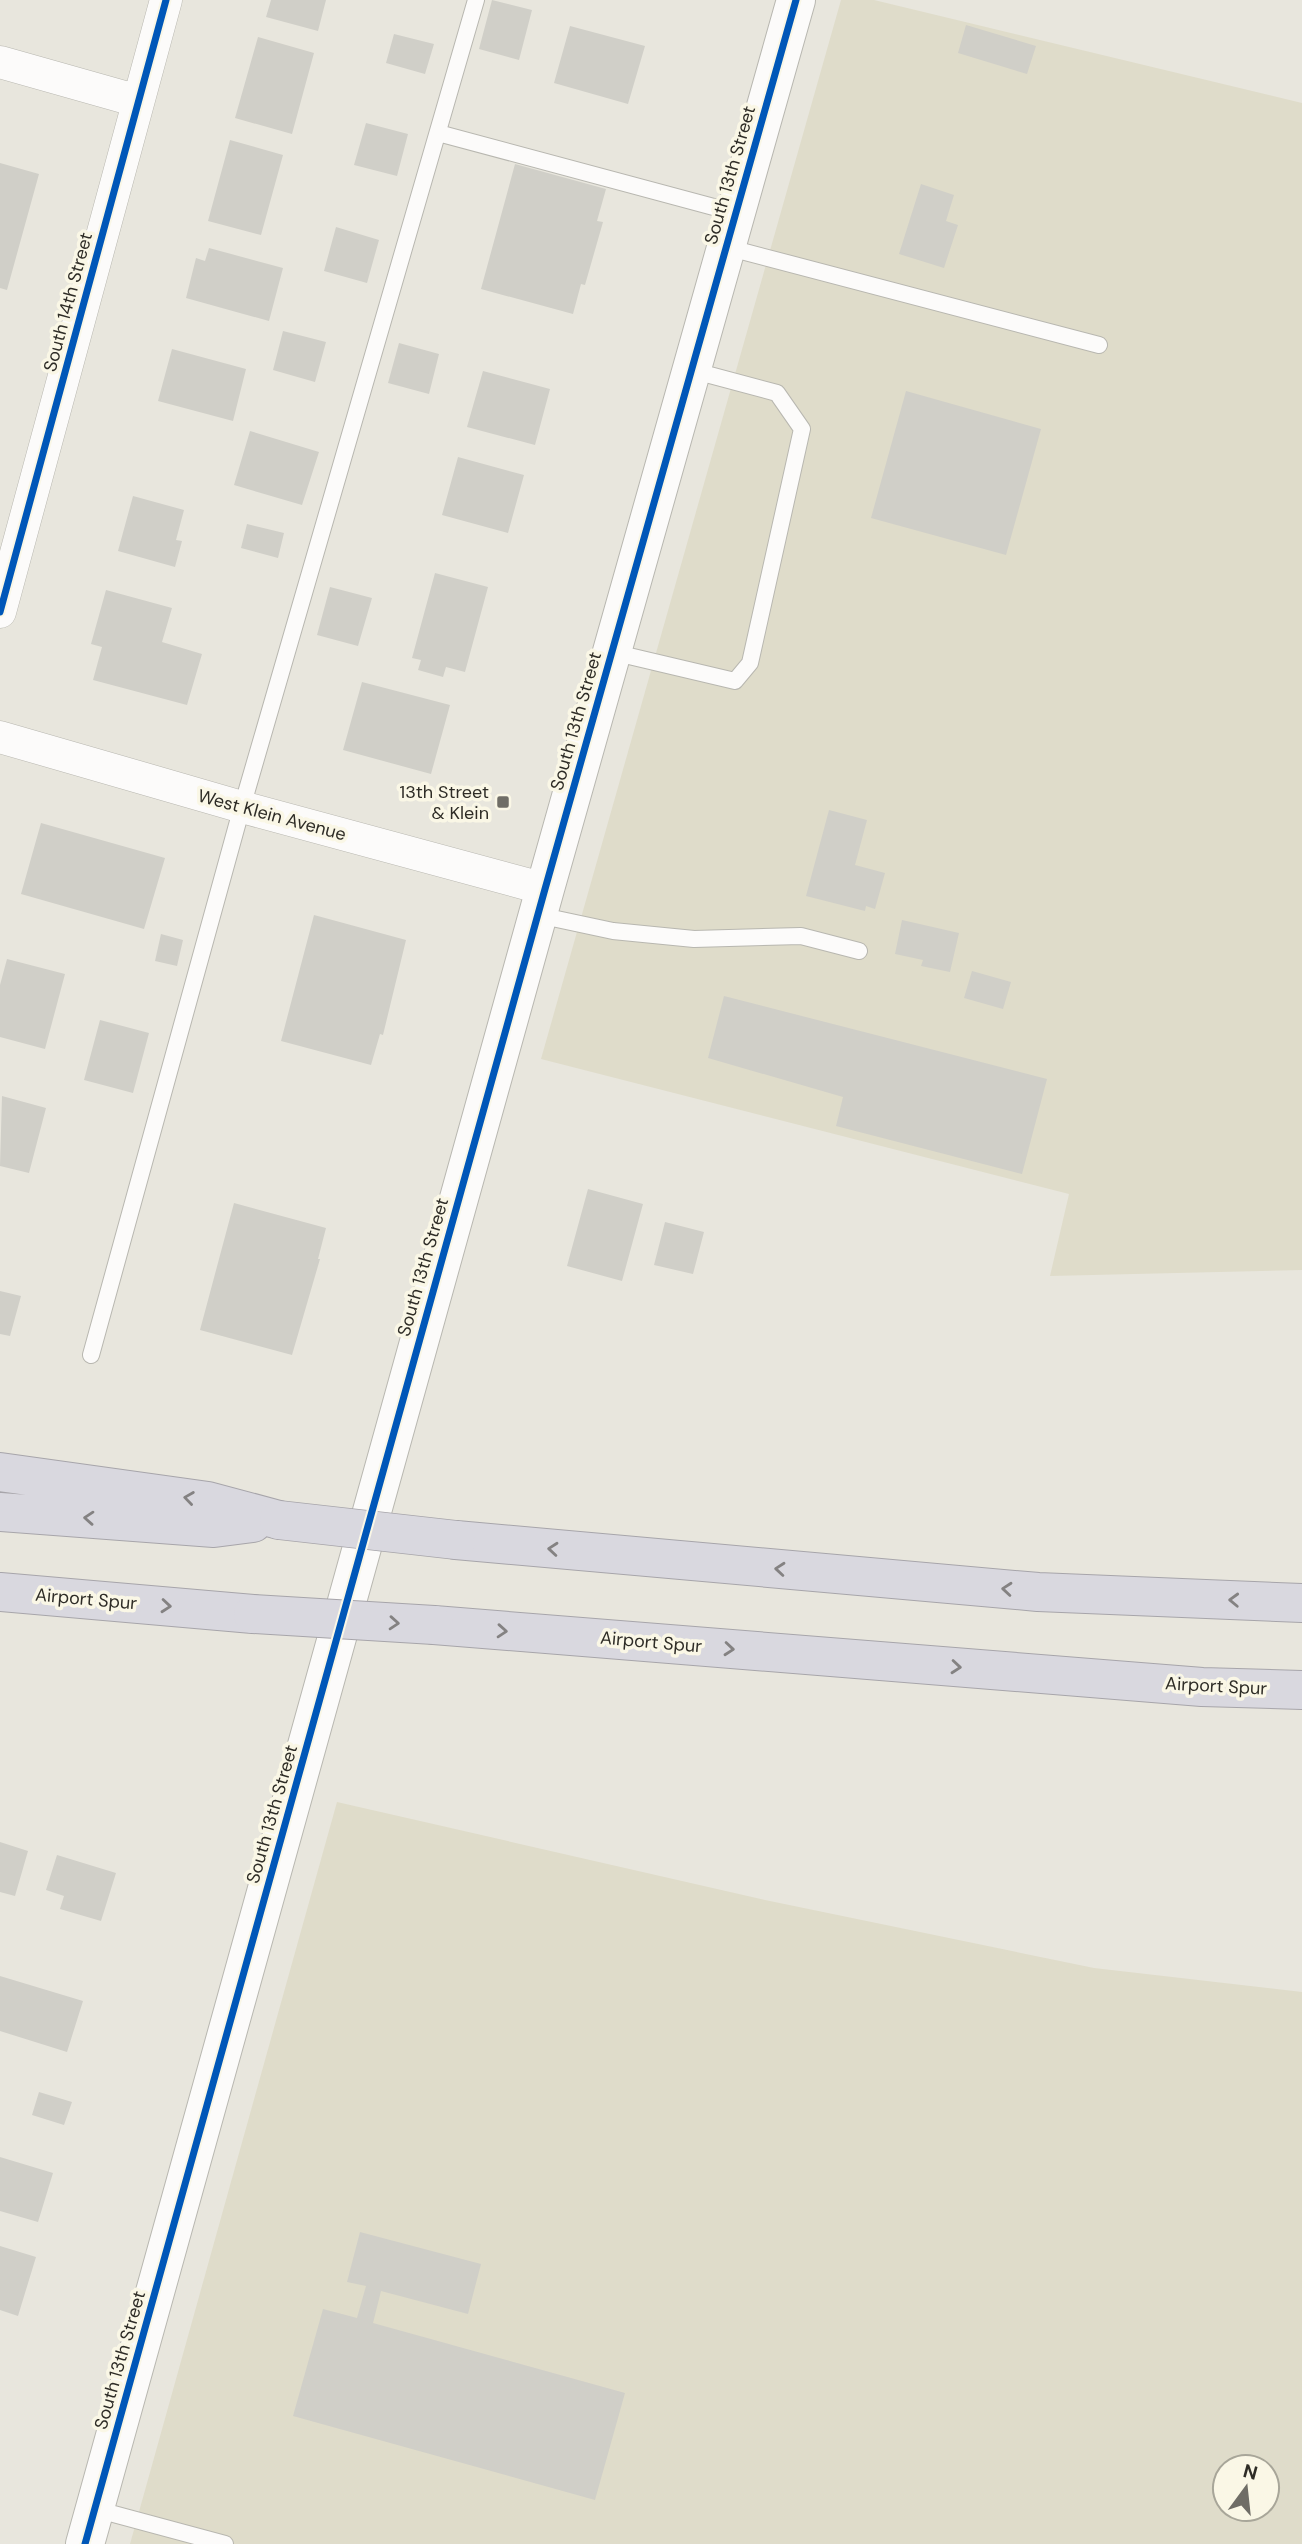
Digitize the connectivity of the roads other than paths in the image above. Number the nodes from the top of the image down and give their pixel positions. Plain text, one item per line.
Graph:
1 (166, 0) edge
2 (476, 0) edge
3 (796, 0) edge
4 (0, 62) edge
5 (138, 101) junction
6 (438, 133) junction
7 (731, 230) junction
8 (1099, 345) dead end
9 (691, 370) junction
10 (0, 612) edge
11 (612, 652) junction
12 (0, 737) edge
13 (242, 807) junction
14 (541, 902) junction
15 (859, 951) dead end
16 (91, 1354) dead end
17 (0, 1472) edge
18 (0, 1512) edge
19 (279, 1520) junction
20 (0, 1592) edge
21 (1302, 1603) edge
22 (1302, 1690) edge
23 (90, 2527) edge
24 (225, 2544) edge

1 - 5 street, South 14th Street
2 - 6 lane
3 - 7 street, South 13th Street
4 - 5 street
5 - 10 street, South 14th Street
6 - 7 lane
6 - 13 lane
7 - 8 lane
7 - 9 street, South 13th Street
9 - 11 street, South 13th Street
9 - 11 lane
11 - 14 street, South 13th Street
12 - 13 street, West Klein Avenue
13 - 14 street, West Klein Avenue
13 - 16 lane
14 - 15 lane
14 - 23 street, South 13th Street
19 -> 17 highway
19 -> 18 highway
21 -> 19 highway, bridge
20 -> 22 highway, Airport Spur, bridge
23 - 24 lane

